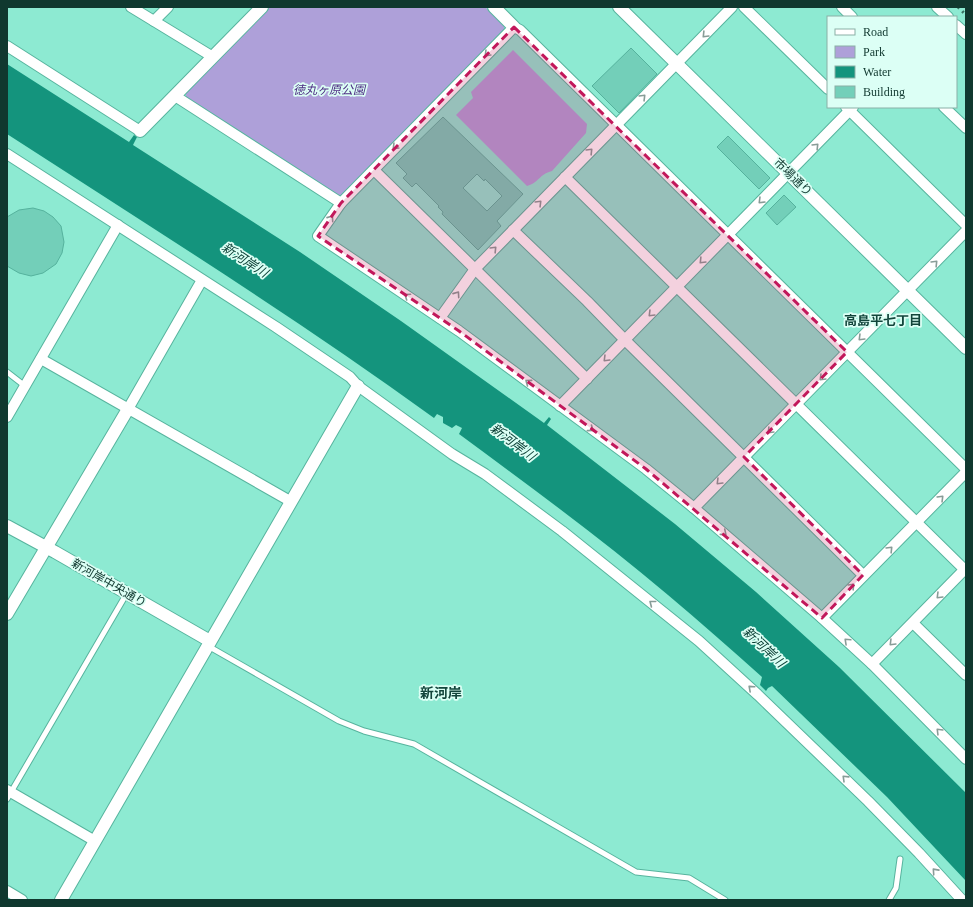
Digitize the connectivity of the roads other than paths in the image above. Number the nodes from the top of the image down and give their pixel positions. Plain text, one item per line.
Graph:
1 (131, 7) edge
2 (168, 7) edge
3 (262, 7) edge
4 (494, 7) edge
5 (619, 7) edge
6 (732, 7) edge
7 (744, 7) edge
8 (842, 7) edge
9 (851, 16) edge
10 (154, 21) junction
11 (957, 26) edge
12 (514, 27) junction
13 (966, 34) edge
14 (7, 46) edge
15 (213, 57) junction
16 (676, 64) junction
17 (827, 88) edge
18 (175, 96) junction
19 (850, 108) edge
20 (945, 108) edge
21 (616, 125) junction
22 (966, 128) edge
23 (140, 131) joint
24 (7, 154) edge
25 (374, 170) junction
26 (788, 173) junction
27 (564, 177) junction
28 (341, 203) junction
29 (118, 225) junction
30 (966, 225) edge
31 (513, 230) junction
32 (966, 231) edge
33 (728, 235) junction
34 (475, 269) junction
35 (202, 280) junction
36 (677, 287) junction
37 (908, 290) junction
38 (440, 318) junction
39 (625, 340) junction
40 (966, 348) edge
41 (847, 352) junction
42 (41, 359) junction
43 (7, 372) edge
44 (586, 379) junction
45 (25, 386) junction
46 (358, 386) junction
47 (796, 404) junction
48 (560, 406) junction
49 (128, 409) junction
50 (7, 417) edge
51 (744, 457) junction
52 (966, 469) edge
53 (966, 472) edge
54 (290, 501) junction
55 (694, 508) junction
56 (916, 523) junction
57 (7, 526) edge
58 (46, 547) junction
59 (966, 570) edge
60 (863, 575) junction
61 (127, 593) junction
62 (7, 614) edge
63 (822, 618) junction
64 (913, 623) junction
65 (209, 643) junction
66 (872, 664) junction
67 (966, 675) edge
68 (966, 759) edge
69 (8, 794) edge
70 (95, 841) junction
71 (900, 859) dead end
72 (7, 892) edge
73 (22, 900) edge
74 (60, 900) edge
75 (725, 900) edge
76 (889, 900) edge
77 (962, 900) edge

1 - 10 street
2 - 10 street
3 - 15 street
4 - 12 street
5 - 16 street, 市場通り
6 -> 16 street
7 - 17 street
8 - 9 street
10 - 15 street
11 - 13 street
12 - 21 street
12 -> 25 street
14 - 23 street
15 - 18 street
21 -> 16 street
16 - 26 street, 市場通り
18 - 23 street
18 - 28 street
26 -> 19 street
19 - 30 street
20 - 22 street
27 -> 21 street
21 - 33 street
24 - 29 street
25 - 28 street
25 - 34 street
26 -> 33 street
26 - 37 street, 市場通り
31 -> 27 street
27 - 36 street
38 -> 28 street
29 - 35 street
29 - 42 street
34 -> 31 street
31 - 39 street
37 -> 32 street
33 -> 36 street
33 - 41 street
38 -> 34 street
34 - 44 street
35 - 46 street
35 - 49 street
36 -> 39 street
36 - 47 street
37 - 40 street, 市場通り
37 -> 41 street
48 -> 38 street
39 -> 44 street
39 - 51 street
41 -> 47 street
41 - 52 street
42 - 45 street
42 - 49 street
43 - 45 lane
44 - 48 street
45 - 50 street
46 - 54 street
77 -> 46 street
47 -> 51 street
47 - 56 street
48 -> 55 street
49 - 54 street
49 - 58 street
51 -> 55 street
51 - 60 street
56 -> 53 street
54 - 65 street
55 -> 63 street
56 - 59 street
60 -> 56 street
57 - 58 street, 新河岸中央通り
58 - 61 street, 新河岸中央通り
58 - 62 street
59 -> 64 street
63 -> 60 street
61 - 65 street, 新河岸中央通り
61 - 69 lane
66 -> 63 street
64 -> 66 street
64 - 67 street
65 - 70 street
65 - 75 lane
68 -> 66 street
69 - 70 street
70 - 74 street
71 - 76 lane
72 - 73 street

